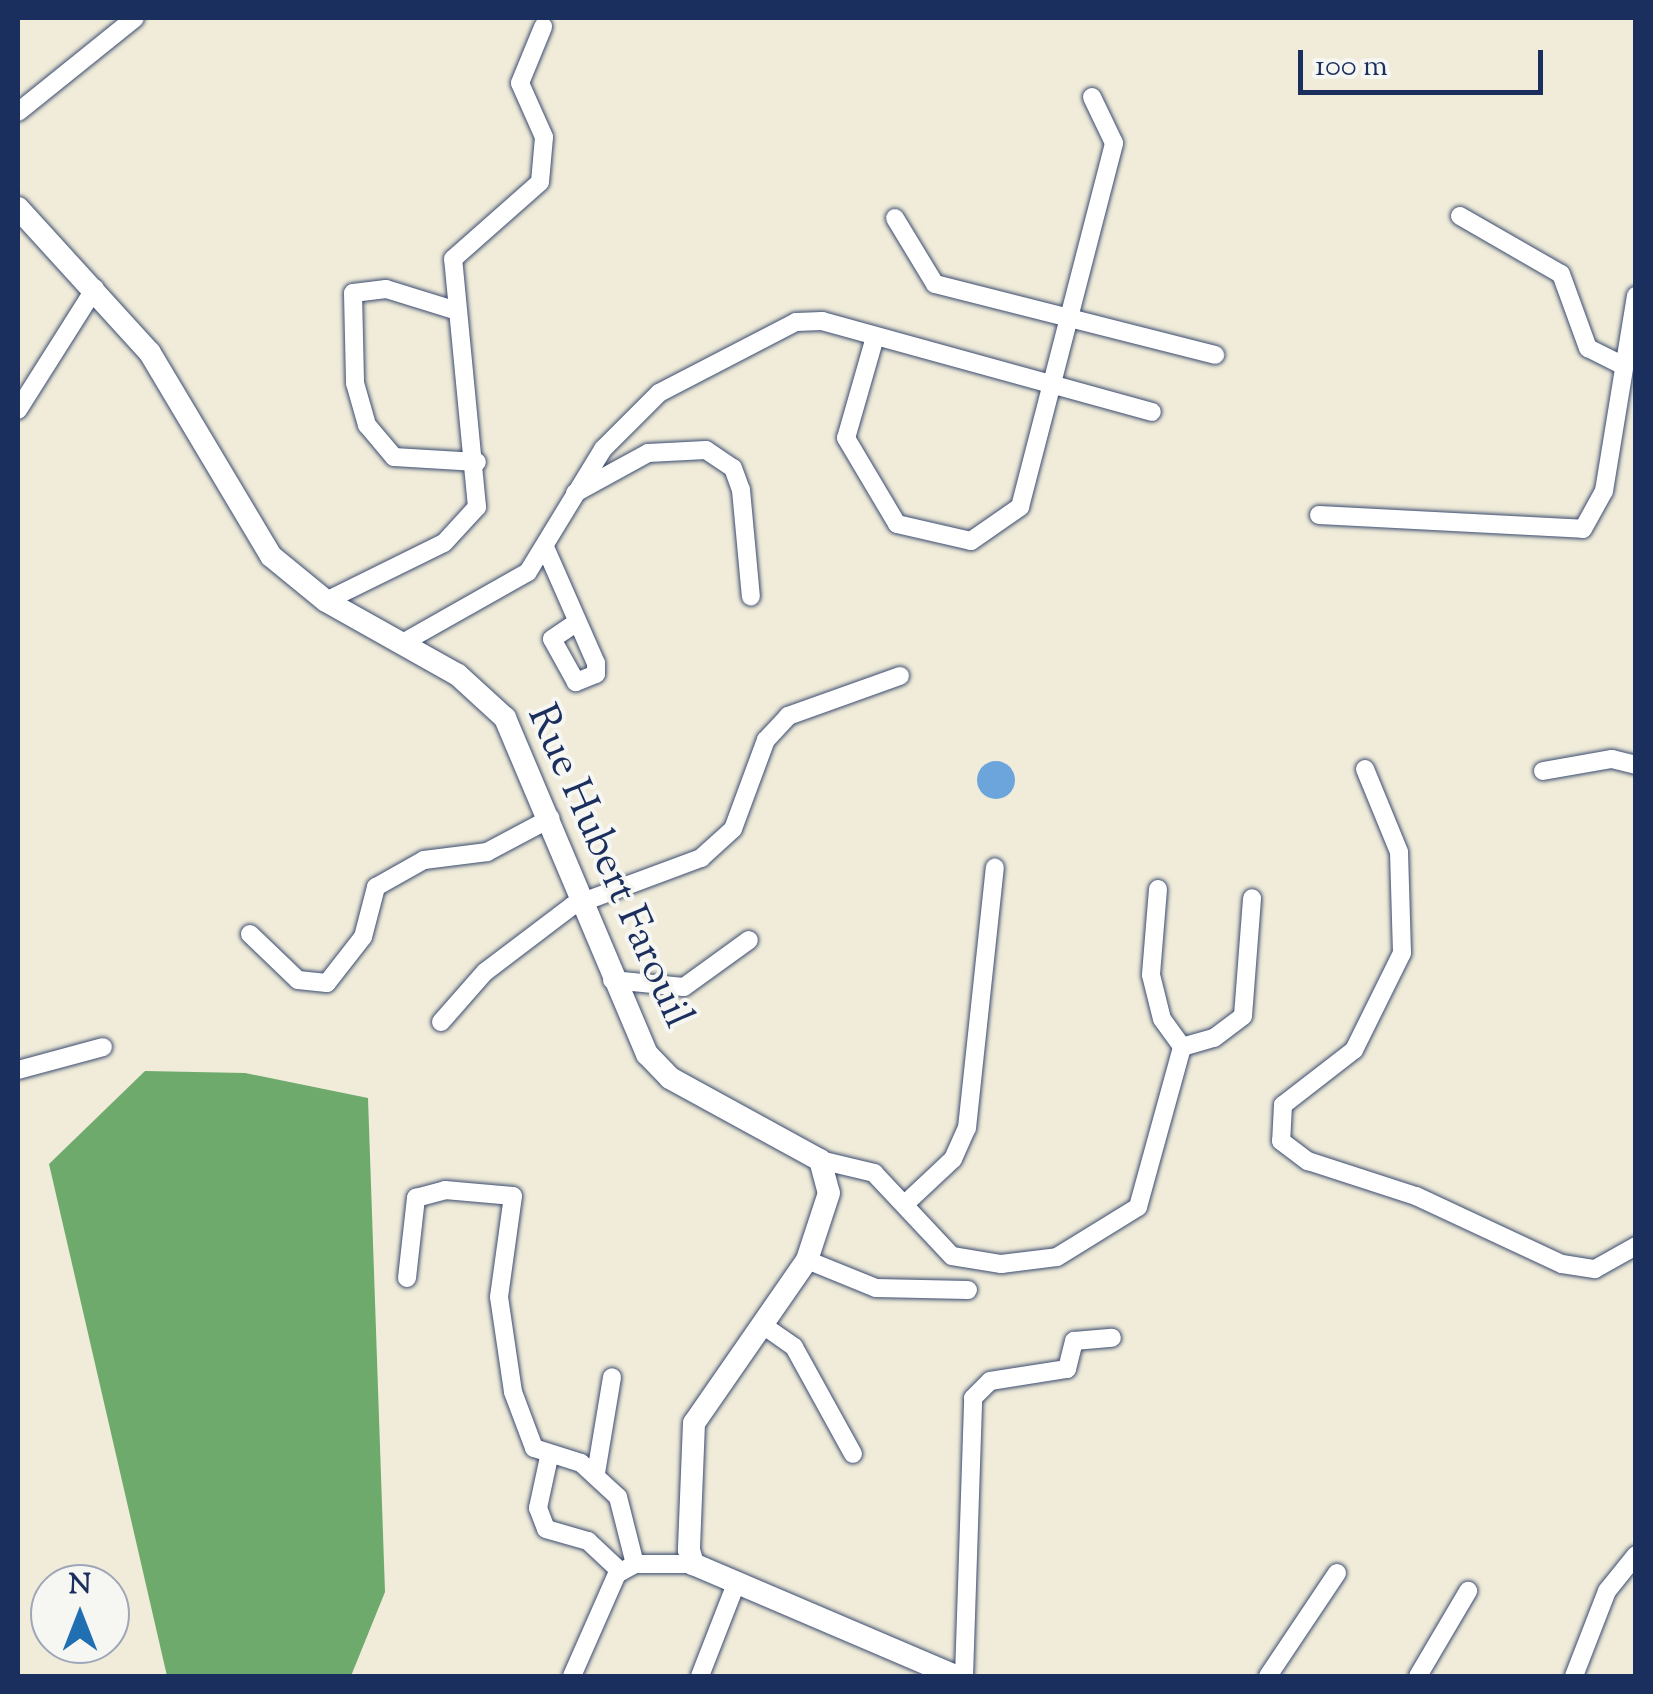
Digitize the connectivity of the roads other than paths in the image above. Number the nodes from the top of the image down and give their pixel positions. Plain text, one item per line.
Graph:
1 (135, 18) edge
2 (543, 26) dead end
3 (1092, 98) dead end
4 (18, 112) edge
5 (18, 208) edge
6 (1460, 216) dead end
7 (895, 218) dead end
8 (95, 288) junction
9 (1636, 296) edge
10 (454, 310) junction
11 (1065, 316) junction
12 (875, 337) junction
13 (1215, 355) dead end
14 (1624, 366) junction
15 (1048, 384) junction
16 (18, 410) edge
17 (1152, 412) dead end
18 (478, 462) junction
19 (574, 493) junction
20 (1319, 515) dead end
21 (544, 546) junction
22 (751, 598) dead end
23 (326, 601) junction
24 (576, 623) dead end
25 (406, 641) junction
26 (900, 676) dead end
27 (1636, 765) edge
28 (1364, 769) dead end
29 (1543, 771) dead end
30 (551, 818) junction
31 (995, 866) dead end
32 (1158, 888) dead end
33 (1252, 898) dead end
34 (582, 900) junction
35 (250, 934) dead end
36 (749, 940) dead end
37 (612, 980) junction
38 (441, 1022) dead end
39 (1182, 1046) junction
40 (104, 1047) dead end
41 (18, 1070) edge
42 (820, 1160) junction
43 (905, 1204) junction
44 (1636, 1246) edge
45 (808, 1260) junction
46 (406, 1278) dead end
47 (968, 1290) dead end
48 (767, 1328) junction
49 (1112, 1338) dead end
50 (612, 1377) dead end
51 (853, 1454) dead end
52 (549, 1458) junction
53 (596, 1473) junction
54 (1636, 1555) edge
55 (693, 1564) junction
56 (628, 1568) junction
57 (1337, 1573) dead end
58 (738, 1581) junction
59 (1468, 1591) dead end
60 (950, 1675) edge
61 (572, 1676) edge
62 (700, 1676) edge
63 (1268, 1676) edge
64 (1418, 1676) edge
65 (1574, 1676) edge

1 - 4 street
2 - 10 street
3 - 11 street
5 - 8 street, Rue Hubert Farouil
6 - 14 street
7 - 11 street
8 - 16 street
8 - 23 street, Rue Hubert Farouil
9 - 14 street
10 - 18 street
10 - 18 street
11 - 13 street
11 - 15 street
12 - 15 street
12 - 15 street
12 - 19 street
14 - 20 street
15 - 17 street
18 - 23 street
19 - 21 street
19 - 22 street
21 - 24 street
21 - 25 street
23 - 25 street, Rue Hubert Farouil
25 - 30 street, Rue Hubert Farouil
26 - 34 street
27 - 29 street
28 - 44 street
30 - 34 street, Rue Hubert Farouil
30 - 35 street
31 - 43 street
32 - 39 street
33 - 39 street
34 - 37 street, Rue Hubert Farouil
34 - 38 street
36 - 37 street
37 - 42 street, Rue Hubert Farouil
39 - 43 street
40 - 41 street
42 - 43 street
42 - 45 street
45 - 47 street
45 - 48 street
46 - 52 street
48 - 51 street
48 - 55 street
49 - 60 street
50 - 53 street
52 - 53 street
52 - 56 street
53 - 56 street
54 - 65 street
55 - 56 street
55 - 58 street
56 - 61 street
57 - 63 street
58 - 60 street
58 - 62 street
59 - 64 street

